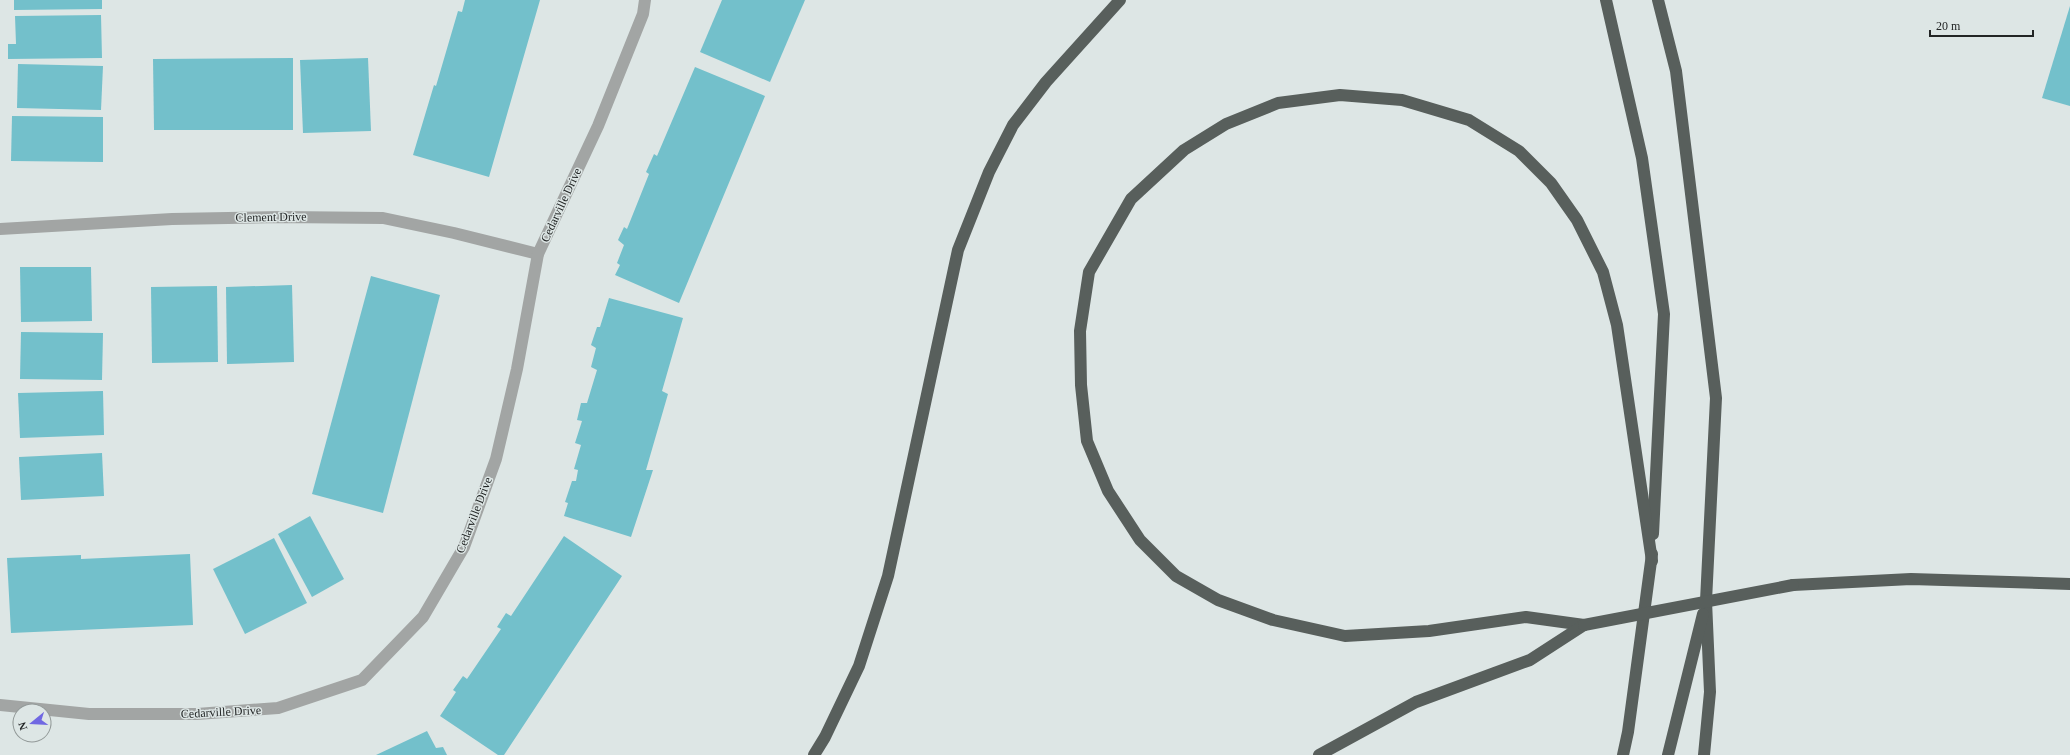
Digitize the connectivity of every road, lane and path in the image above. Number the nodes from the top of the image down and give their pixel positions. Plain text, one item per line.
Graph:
1 (645, 0) edge
2 (1120, 0) edge
3 (1606, 0) edge
4 (1658, 0) edge
5 (0, 229) edge
6 (538, 254) junction
7 (1652, 561) junction
8 (2070, 584) edge
9 (1706, 601) junction
10 (1584, 625) junction
11 (0, 705) edge
12 (814, 755) edge
13 (1319, 755) edge
14 (1623, 755) edge
15 (1668, 755) edge
16 (1704, 755) edge

1 - 6 street, Cedarville Drive
2 - 12 highway
3 - 7 highway
4 - 9 highway
5 - 6 street, Clement Drive
6 - 11 street, Cedarville Drive
7 - 10 highway
7 - 14 highway
8 - 10 highway, bridge
9 - 15 highway
9 - 16 highway
10 - 13 highway

